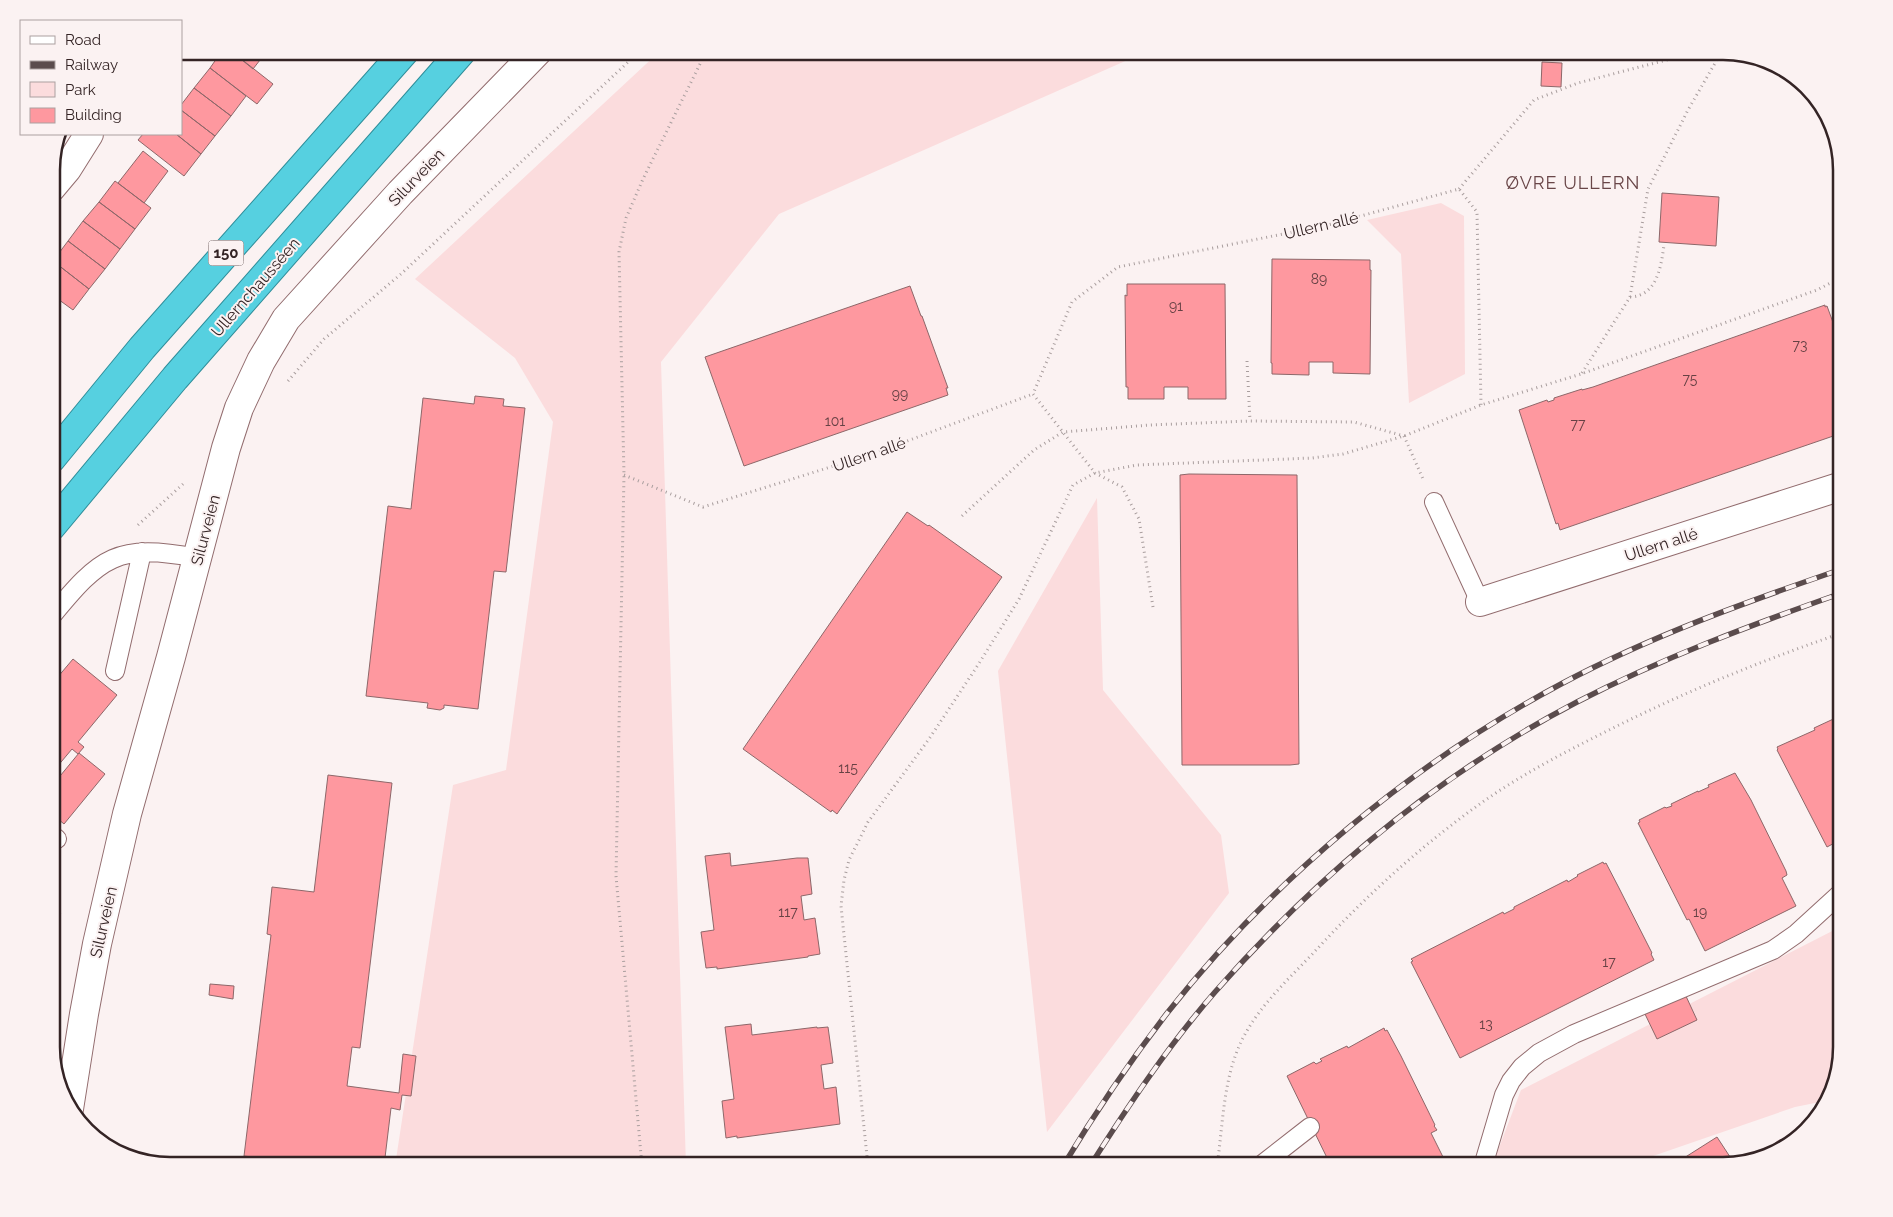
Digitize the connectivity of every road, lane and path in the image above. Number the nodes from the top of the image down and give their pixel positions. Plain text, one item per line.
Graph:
1 (397, 60) edge
2 (454, 60) edge
3 (529, 60) edge
4 (630, 60) edge
5 (702, 60) edge
6 (1666, 60) edge
7 (1716, 60) edge
8 (88, 135) edge
9 (60, 178) edge
10 (1459, 189) junction
11 (1664, 245) dead end
12 (1833, 282) edge
13 (1630, 297) junction
14 (1247, 361) dead end
15 (1581, 374) junction
16 (287, 382) dead end
17 (1033, 394) junction
18 (1481, 405) junction
19 (1250, 421) junction
20 (1064, 432) junction
21 (1404, 436) junction
22 (60, 449) edge
23 (1095, 473) junction
24 (624, 475) junction
25 (187, 481) dead end
26 (1833, 489) edge
27 (1434, 502) joint
28 (962, 516) dead end
29 (60, 517) edge
30 (142, 552) junction
31 (120, 555) junction
32 (197, 558) junction
33 (1480, 602) joint
34 (1153, 607) dead end
35 (60, 608) edge
36 (1833, 636) edge
37 (115, 671) dead end
38 (1833, 900) edge
39 (71, 1096) edge
40 (1310, 1127) dead end
41 (641, 1157) edge
42 (867, 1157) edge
43 (1218, 1157) edge
44 (1272, 1157) edge
45 (1486, 1157) edge

1 - 22 highway, 150
2 - 29 highway, Ullernchausséen / 150
3 - 32 street, Silurveien
4 - 16 path
5 - 24 path
6 - 10 path
7 - 13 path
8 - 9 street
10 - 17 path, Ullern allé
10 - 18 path
11 - 13 path
12 - 15 path
13 - 15 path
14 - 19 path
15 - 18 path
17 - 20 path
17 - 24 path, Ullern allé
18 - 21 path
19 - 20 path
19 - 21 path
20 - 23 path
20 - 28 path
21 - 23 path
21 - 27 path
23 - 34 path
23 - 42 path
24 - 41 path
25 - 31 path
26 - 33 street, Ullern allé
27 - 33 lane
30 - 31 lane
30 - 32 lane
30 - 37 lane
31 - 35 lane
32 - 39 street, Silurveien
36 - 43 path
38 - 45 lane
40 - 44 lane

